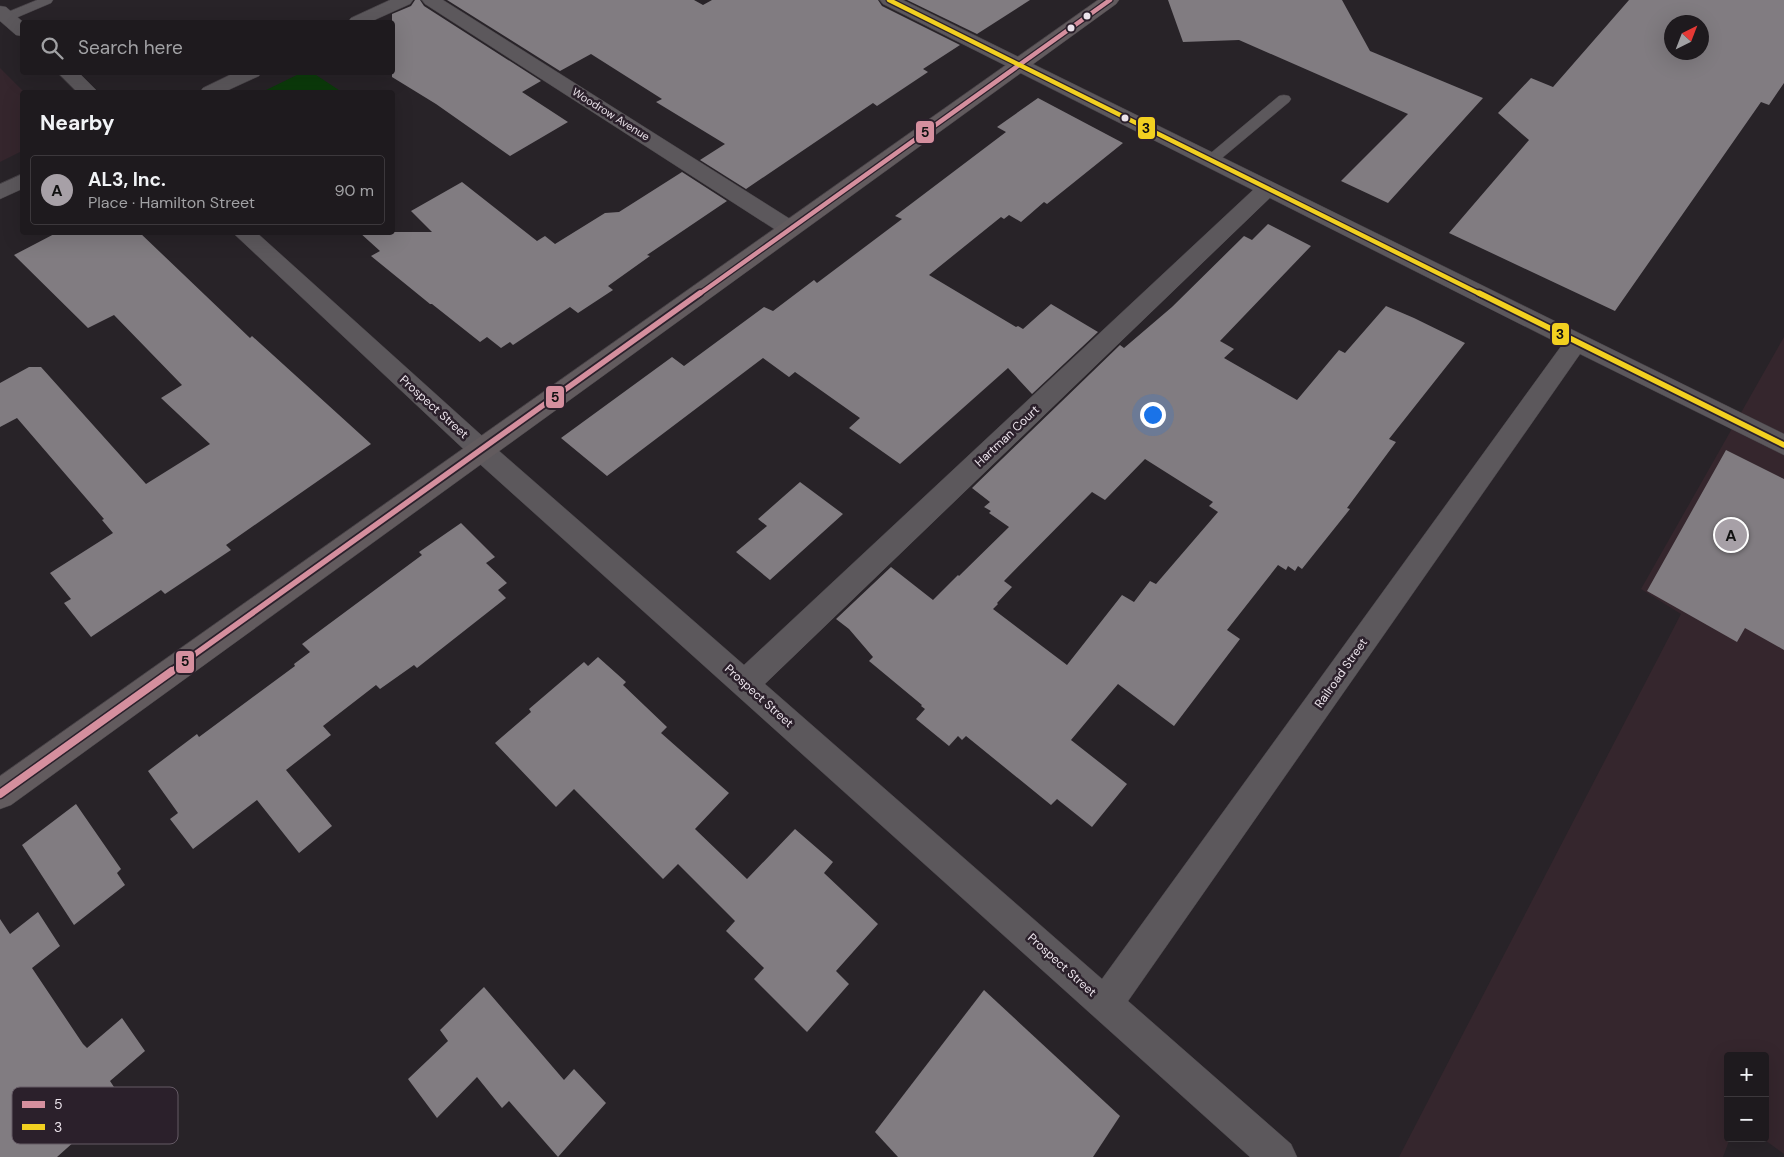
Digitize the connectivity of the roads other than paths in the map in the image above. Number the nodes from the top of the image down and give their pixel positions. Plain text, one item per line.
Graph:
1 (47, 0) edge
2 (404, 0) edge
3 (431, 0) edge
4 (889, 0) edge
5 (1110, 0) edge
6 (3, 14) edge
7 (361, 20) edge
8 (20, 29) edge
9 (1020, 65) junction
10 (69, 75) edge
11 (246, 75) edge
12 (86, 90) edge
13 (214, 90) edge
14 (1284, 99) dead end
15 (1211, 160) junction
16 (20, 182) edge
17 (1268, 188) junction
18 (0, 192) edge
19 (790, 229) junction
20 (245, 235) edge
21 (1577, 341) junction
22 (1784, 445) edge
23 (481, 450) junction
24 (745, 684) junction
25 (0, 794) edge
26 (1105, 1004) junction
27 (1278, 1157) edge

1 - 6 lane
2 - 7 street
3 - 19 street, Woodrow Avenue
4 - 9 street
5 - 9 main road
6 - 8 street
9 - 15 street
9 - 19 main road
10 - 12 street
11 - 13 street
14 - 15 lane
15 - 17 street
16 - 18 street
17 - 21 street
17 - 24 street, Hartman Court
19 - 23 main road
20 - 23 street, Prospect Street
21 - 22 street
21 - 26 street, Railroad Street
23 - 24 street, Prospect Street
23 - 25 main road
24 - 26 street, Prospect Street
26 - 27 street, Prospect Street

